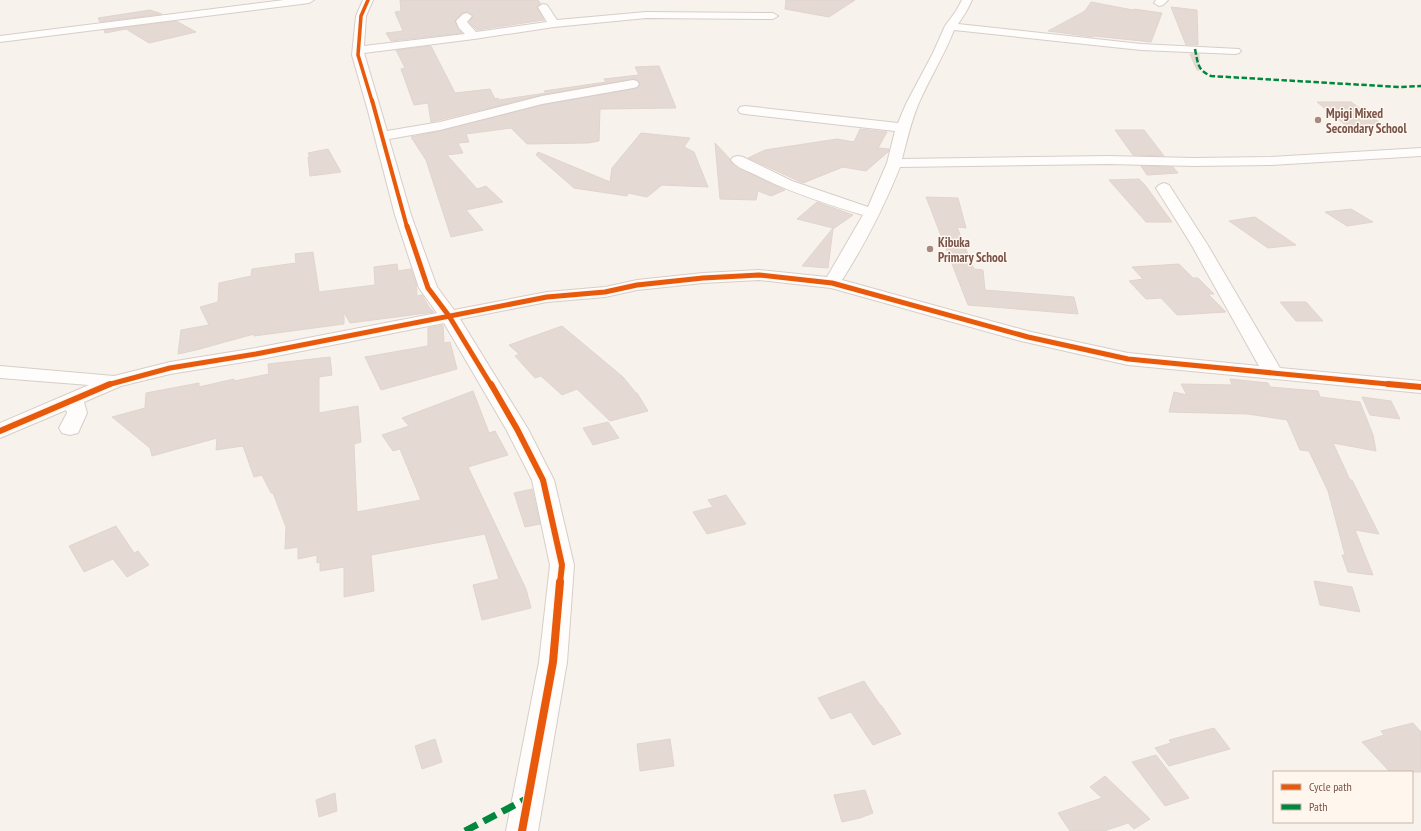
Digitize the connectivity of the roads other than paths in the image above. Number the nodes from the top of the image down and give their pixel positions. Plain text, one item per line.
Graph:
1 (244, 0) edge
2 (309, 0) edge
3 (368, 0) edge
4 (967, 0) edge
5 (260, 5) junction
6 (543, 7) dead end
7 (467, 16) dead end
8 (773, 16) dead end
9 (554, 24) junction
10 (950, 26) junction
11 (474, 36) junction
12 (0, 39) edge
13 (359, 50) junction
14 (1235, 51) dead end
15 (633, 84) dead end
16 (745, 110) dead end
17 (903, 128) junction
18 (382, 136) junction
19 (1421, 152) edge
20 (738, 160) dead end
21 (894, 163) junction
22 (1164, 188) dead end
23 (872, 213) junction
24 (832, 283) junction
25 (449, 316) junction
26 (0, 372) edge
27 (1274, 374) junction
28 (114, 382) junction
29 (1421, 387) edge
30 (73, 400) junction
31 (70, 428) dead end
32 (0, 431) edge
33 (522, 831) edge

1 - 5 street
2 - 5 street
3 - 13 street
4 - 10 street
5 - 12 street
6 - 9 street
7 - 11 street
8 - 9 street
9 - 11 street
10 - 14 street
10 - 17 street
11 - 13 street
13 - 18 street
15 - 18 street
16 - 17 street
17 - 21 street
18 - 25 street
19 - 21 street
20 - 23 street
21 - 23 street
22 - 27 street
23 - 24 street
24 - 25 street
24 - 27 street
25 - 28 street
25 - 33 street
26 - 28 street
27 - 29 street
28 - 30 street
30 - 31 street
30 - 32 street

